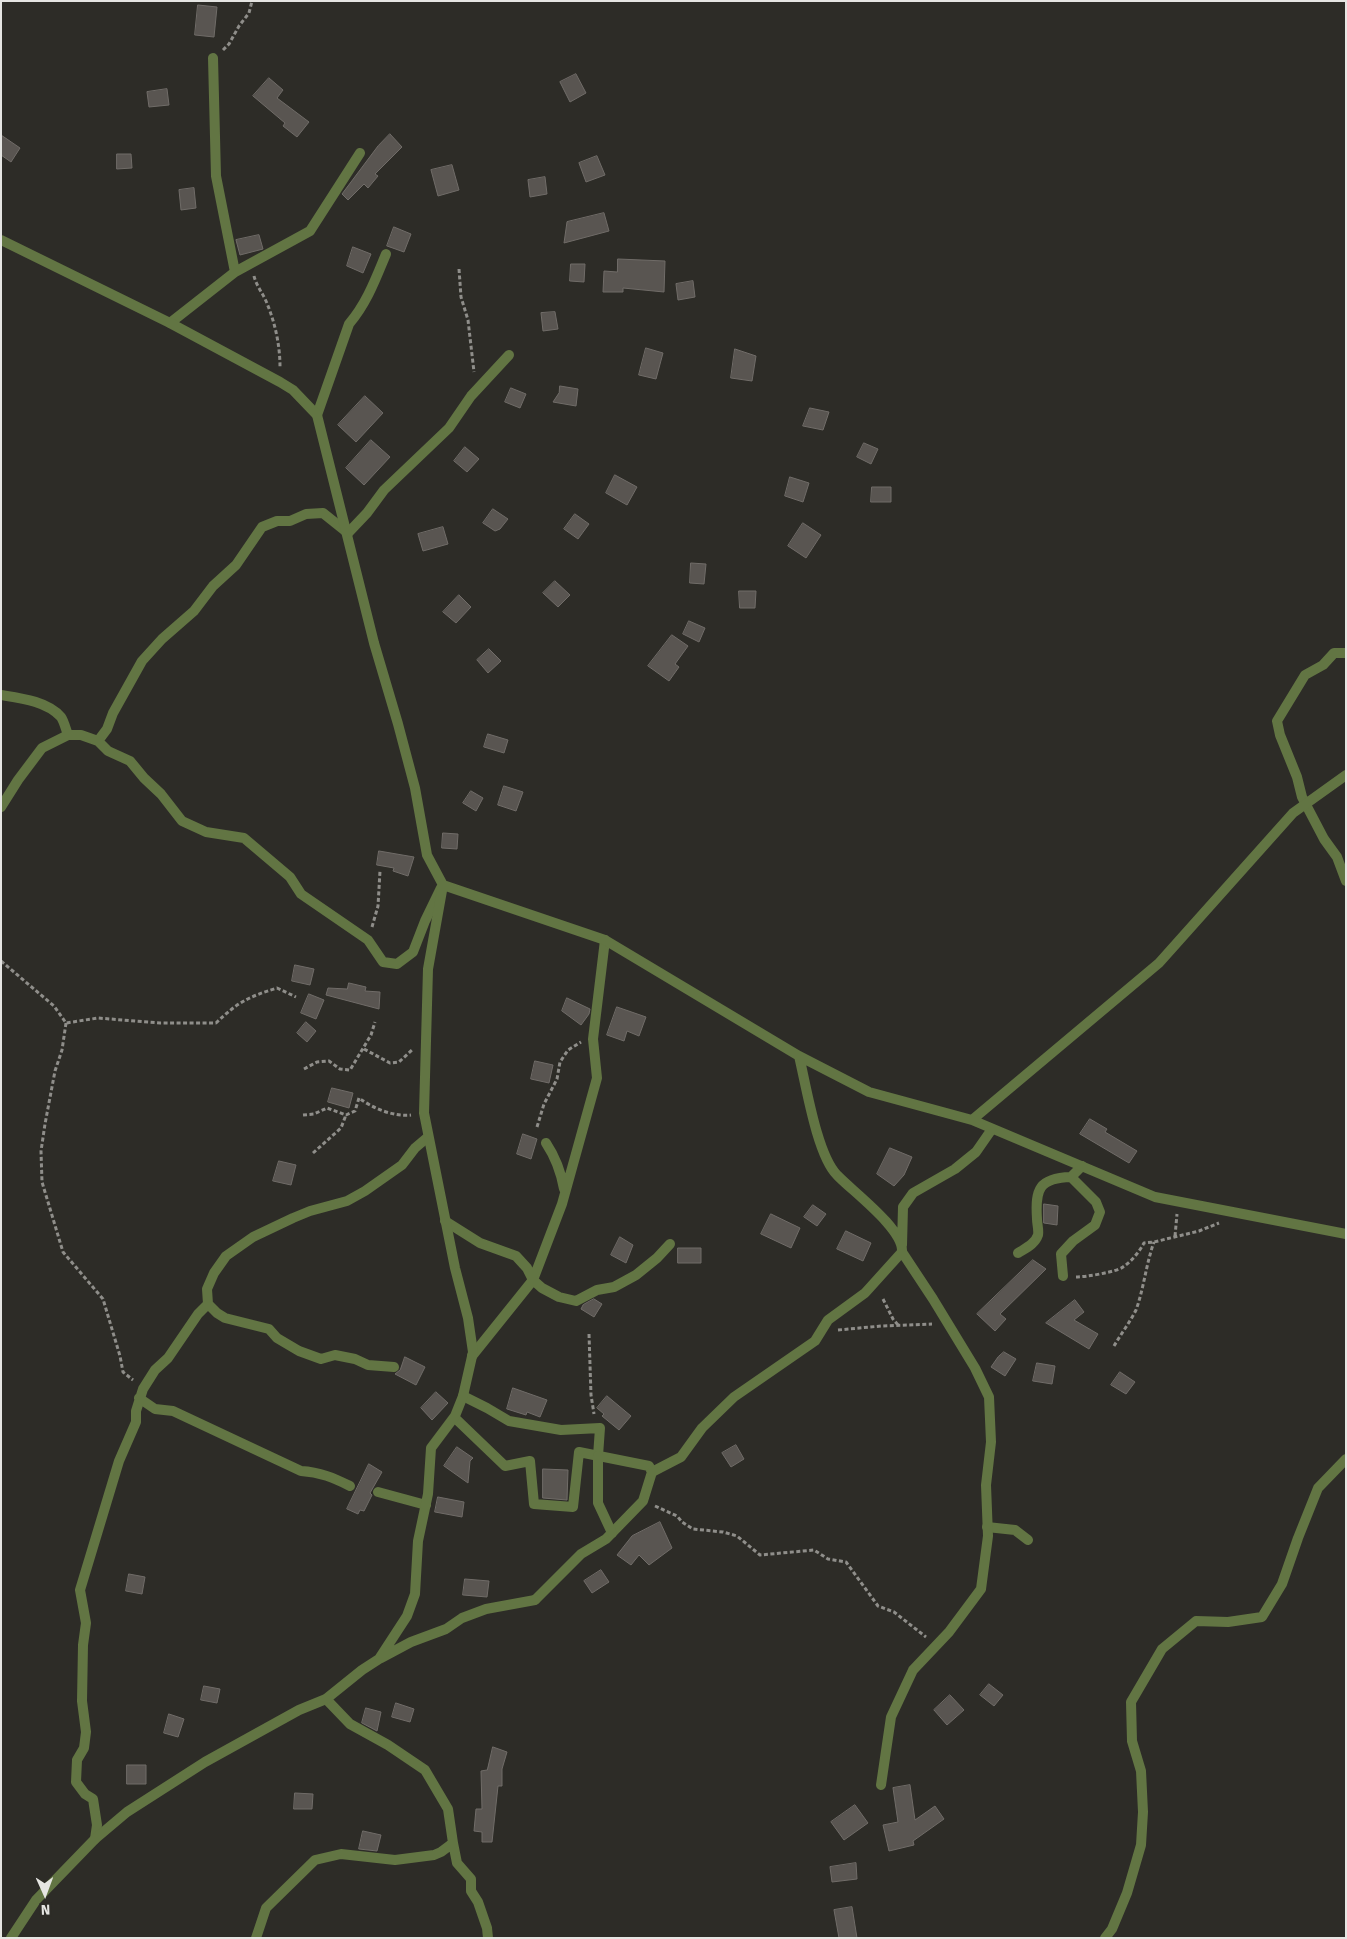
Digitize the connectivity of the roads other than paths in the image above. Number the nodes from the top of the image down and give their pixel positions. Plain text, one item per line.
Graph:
1 (213, 58) road end
2 (360, 153) dead end
3 (1, 240) edge
4 (386, 254) dead end
5 (235, 272) junction
6 (170, 323) junction
7 (508, 355) dead end
8 (317, 415) junction
9 (348, 533) junction
10 (1346, 653) edge
11 (1, 695) edge
12 (68, 736) junction
13 (98, 741) junction
14 (1346, 775) edge
15 (1306, 804) junction
16 (1, 808) edge
17 (1346, 881) edge
18 (443, 885) junction
19 (605, 940) junction
20 (798, 1056) junction
21 (972, 1120) junction
22 (992, 1129) junction
23 (428, 1137) junction
24 (546, 1143) dead end
25 (1082, 1166) junction
26 (1071, 1177) junction
27 (565, 1193) junction
28 (445, 1221) junction
29 (1346, 1234) edge
30 (670, 1244) dead end
31 (902, 1250) junction
32 (1018, 1253) dead end
33 (1063, 1276) road end
34 (533, 1280) junction
35 (208, 1304) junction
36 (472, 1356) junction
37 (394, 1367) dead end
38 (141, 1394) junction
39 (463, 1396) junction
40 (454, 1418) junction
41 (598, 1456) junction
42 (1346, 1458) edge
43 (652, 1472) junction
44 (350, 1486) dead end
45 (378, 1492) dead end
46 (426, 1506) junction
47 (987, 1527) junction
48 (612, 1533) junction
49 (1028, 1540) dead end
50 (379, 1659) junction
51 (326, 1699) junction
52 (881, 1785) dead end
53 (95, 1839) junction
54 (453, 1843) junction
55 (11, 1938) edge
56 (256, 1938) edge
57 (488, 1938) edge
58 (1105, 1938) edge

1 - 5 street
2 - 5 street
3 - 6 street
4 - 8 street
5 - 6 street
6 - 8 street
7 - 9 street
8 - 9 street
9 - 13 street
9 - 18 street
10 - 15 street
11 - 12 street
12 - 13 street
12 - 16 street
13 - 18 street
14 - 15 street
15 - 17 street
15 - 21 street
18 - 19 street
18 - 23 street
19 - 20 street
19 - 27 street
20 - 21 street
20 - 31 street
21 - 22 street
22 - 25 street
22 - 31 street
23 - 28 street
23 - 35 street
24 - 27 street
25 - 26 street
25 - 29 street
26 - 32 street
26 - 33 street
27 - 34 street
28 - 34 street
28 - 36 street
30 - 34 street
31 - 43 street
31 - 47 street
34 - 36 street
35 - 37 street
35 - 38 street
36 - 39 street
38 - 44 street
38 - 53 street
39 - 40 street
39 - 41 street
40 - 41 street
40 - 46 street
41 - 43 street
41 - 48 street
42 - 58 street
43 - 48 street
45 - 46 street
46 - 50 street
47 - 49 street
47 - 52 street
48 - 50 street
50 - 51 street
51 - 53 street
51 - 54 street
53 - 55 street
54 - 56 street
54 - 57 street

